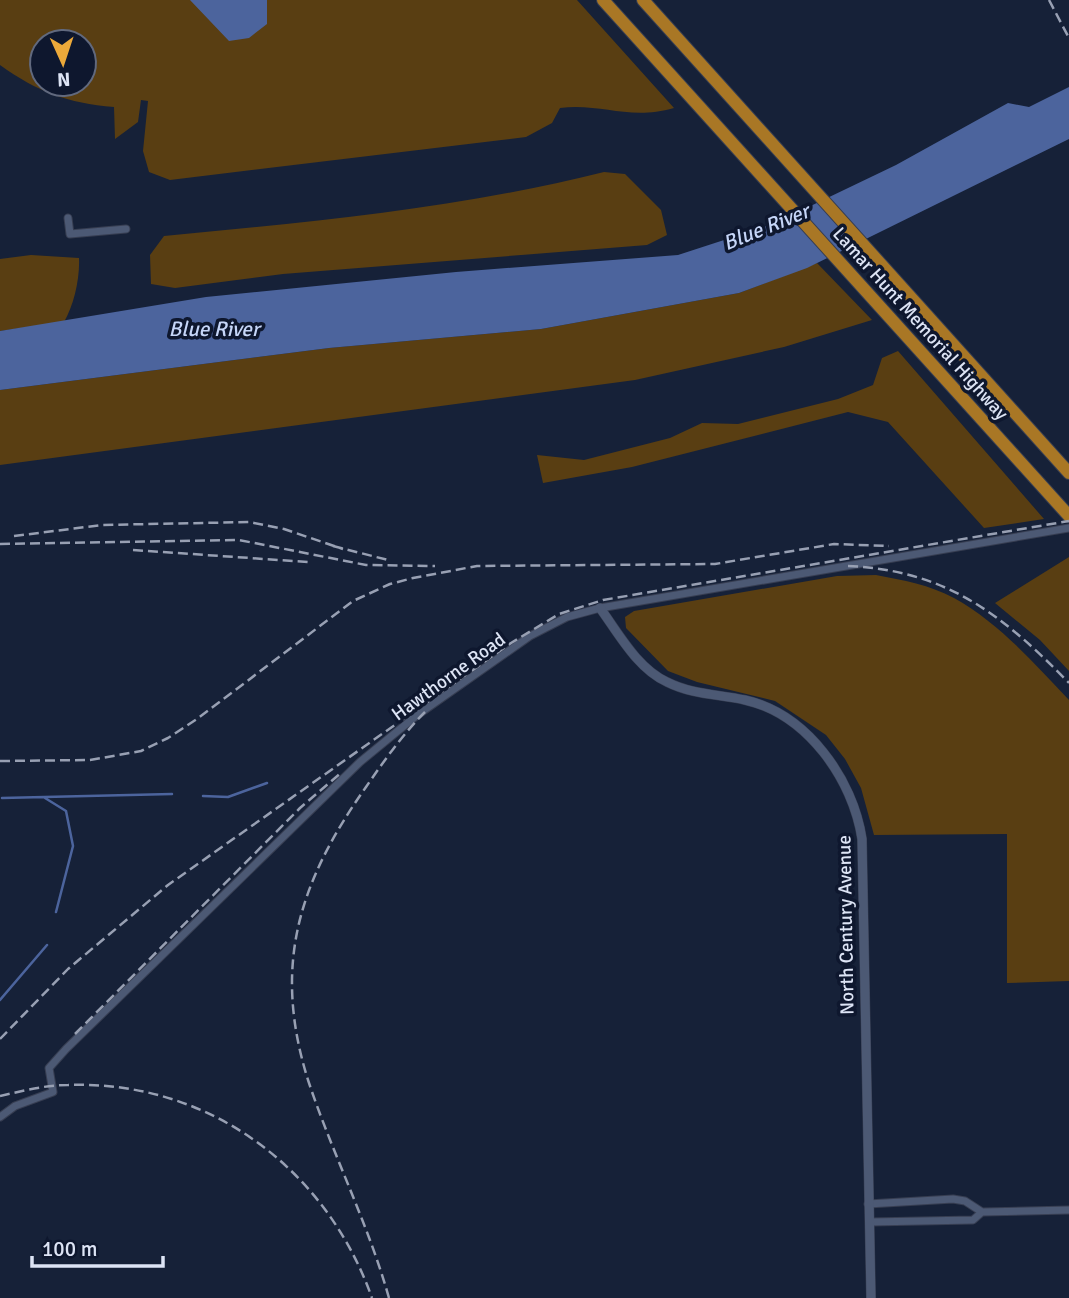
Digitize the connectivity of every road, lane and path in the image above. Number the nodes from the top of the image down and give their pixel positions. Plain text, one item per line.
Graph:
1 (603, 0) edge
2 (643, 0) edge
3 (68, 218) dead end
4 (126, 229) dead end
5 (1069, 473) edge
6 (1069, 516) edge
7 (1069, 527) edge
8 (600, 608) junction
9 (0, 1117) edge
10 (868, 1203) junction
11 (1069, 1210) edge
12 (982, 1212) junction
13 (870, 1222) junction
14 (871, 1298) edge

1 - 6 highway, Lamar Hunt Memorial Highway
2 - 5 highway, Lamar Hunt Memorial Highway
3 - 4 street
7 - 8 street, Hawthorne Road
8 - 9 street, Hawthorne Road
8 - 10 street, North Century Avenue
10 - 12 street
10 - 13 street, North Century Avenue
11 - 12 street
12 - 13 street
13 - 14 street, North Century Avenue

